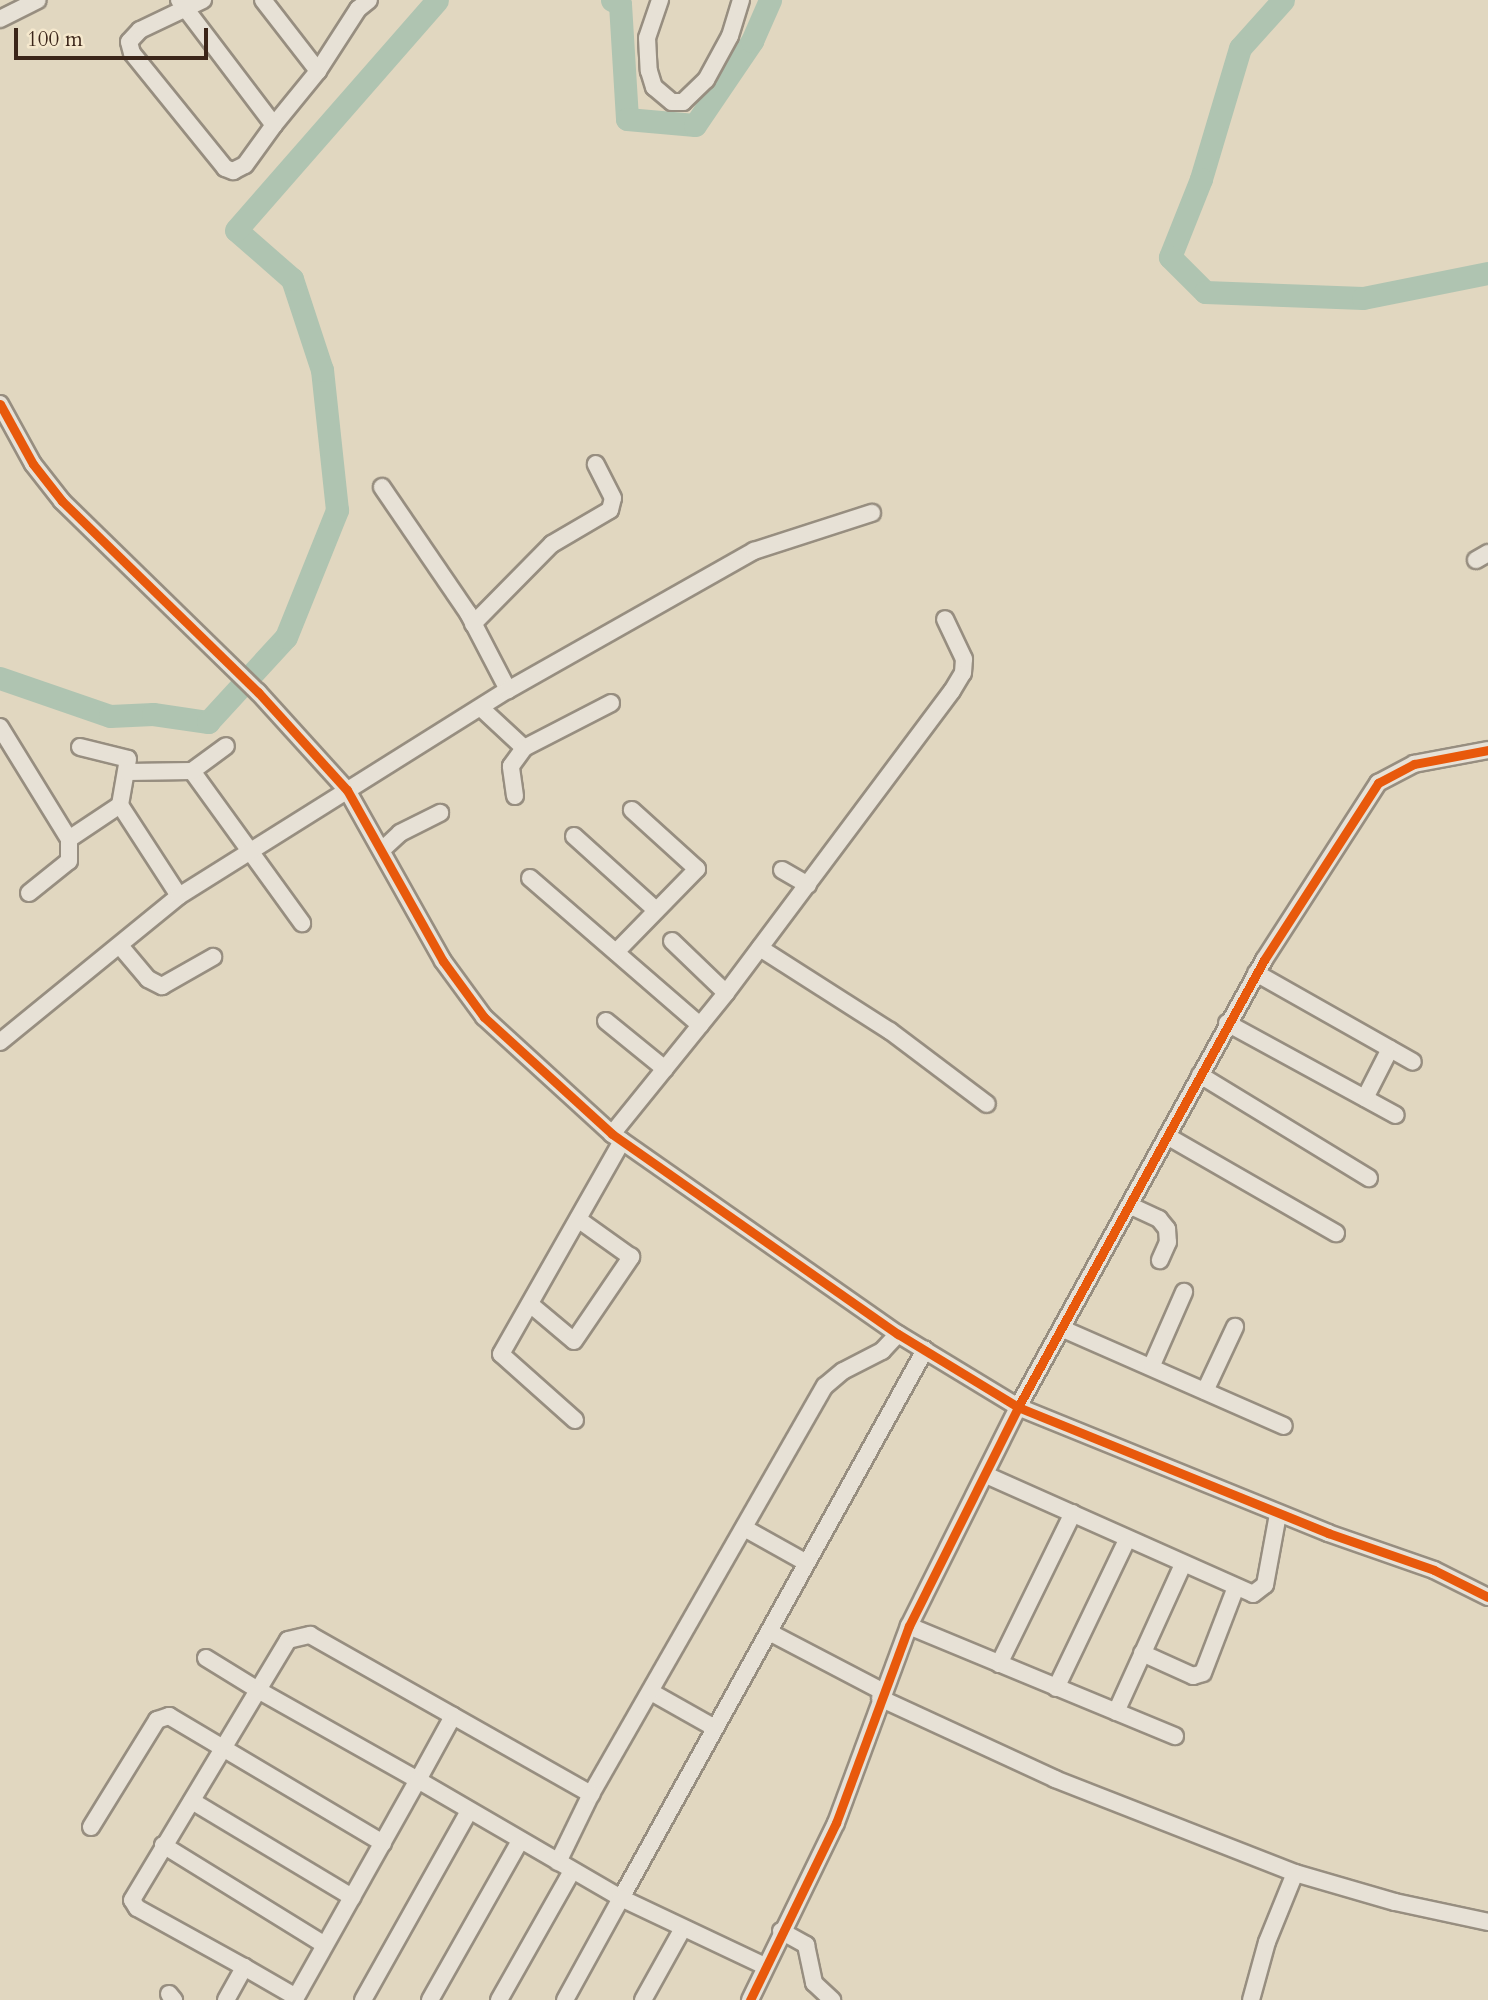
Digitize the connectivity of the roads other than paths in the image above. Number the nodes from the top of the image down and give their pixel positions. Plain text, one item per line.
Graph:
1 (38, 0) edge
2 (203, 0) edge
3 (263, 0) edge
4 (741, 0) edge
5 (658, 1) edge
6 (360, 3) edge
7 (183, 5) edge
8 (0, 19) edge
9 (318, 71) junction
10 (274, 125) junction
11 (0, 404) edge
12 (596, 464) dead end
13 (382, 487) dead end
14 (872, 513) dead end
15 (945, 619) dead end
16 (473, 624) junction
17 (508, 690) junction
18 (611, 703) dead end
19 (481, 708) junction
20 (0, 727) edge
21 (226, 746) dead end
22 (80, 747) dead end
23 (524, 748) junction
24 (1488, 750) edge
25 (192, 771) junction
26 (128, 772) junction
27 (347, 790) junction
28 (514, 796) dead end
29 (120, 805) junction
30 (632, 810) dead end
31 (440, 813) dead end
32 (574, 836) dead end
33 (69, 839) junction
34 (383, 849) junction
35 (250, 856) junction
36 (782, 870) dead end
37 (530, 878) dead end
38 (808, 885) junction
39 (29, 893) dead end
40 (179, 896) junction
41 (656, 911) junction
42 (302, 923) dead end
43 (672, 941) dead end
44 (121, 947) junction
45 (760, 948) junction
46 (616, 952) junction
47 (214, 957) dead end
48 (1256, 973) junction
49 (726, 993) junction
50 (606, 1021) dead end
51 (1227, 1023) junction
52 (700, 1025) junction
53 (0, 1042) edge
54 (1390, 1049) junction
55 (1413, 1062) dead end
56 (665, 1069) junction
57 (1200, 1075) junction
58 (1365, 1098) junction
59 (987, 1104) dead end
60 (1396, 1115) dead end
61 (1167, 1136) junction
62 (617, 1138) junction
63 (1369, 1178) dead end
64 (1130, 1206) junction
65 (578, 1219) junction
66 (1336, 1233) dead end
67 (1160, 1260) dead end
68 (1184, 1293) dead end
69 (530, 1304) junction
70 (1235, 1327) dead end
71 (1063, 1329) junction
72 (898, 1334) junction
73 (925, 1350) junction
74 (1152, 1365) junction
75 (1205, 1391) junction
76 (1018, 1407) junction
77 (575, 1420) dead end
78 (1284, 1426) dead end
79 (986, 1475) junction
80 (1073, 1513) junction
81 (1278, 1514) junction
82 (744, 1528) junction
83 (1127, 1540) junction
84 (805, 1562) junction
85 (1183, 1564) junction
86 (1236, 1587) junction
87 (1488, 1597) edge
88 (909, 1626) junction
89 (769, 1632) junction
90 (1142, 1653) junction
91 (206, 1658) dead end
92 (999, 1664) junction
93 (1056, 1688) junction
94 (258, 1690) junction
95 (652, 1692) junction
96 (881, 1695) junction
97 (1116, 1712) junction
98 (453, 1716) junction
99 (713, 1727) junction
100 (1175, 1736) dead end
101 (220, 1748) junction
102 (418, 1780) junction
103 (591, 1794) junction
104 (192, 1801) junction
105 (469, 1811) junction
106 (91, 1827) dead end
107 (520, 1841) junction
108 (383, 1843) junction
109 (163, 1845) junction
110 (565, 1866) junction
111 (1294, 1873) junction
112 (352, 1897) junction
113 (621, 1898) junction
114 (1488, 1922) edge
115 (683, 1928) junction
116 (781, 1931) junction
117 (325, 1945) junction
118 (765, 1966) junction
119 (244, 1967) junction
120 (297, 1999) edge
121 (226, 2000) edge
122 (363, 2000) edge
123 (430, 2000) edge
124 (499, 2000) edge
125 (565, 2000) edge
126 (643, 2000) edge
127 (750, 2000) edge
128 (832, 2000) edge
129 (1251, 2000) edge

1 - 8 street
2 - 7 street
3 - 9 street
4 - 5 street
6 - 9 street
7 - 10 street
7 - 10 street
9 - 10 street
11 - 27 street
12 - 16 street
13 - 16 street
14 - 17 street
15 - 38 street
16 - 17 street
17 - 19 street
18 - 23 street
19 - 23 street
19 - 27 street
20 - 33 street
21 - 25 street
22 - 26 street
23 - 28 street
24 - 48 street
25 - 26 street
25 - 35 street
26 - 29 street
27 - 34 street
27 - 35 street
29 - 33 street
29 - 40 street
30 - 41 street
31 - 34 street
32 - 41 street
33 - 39 street
34 - 62 street
35 - 40 street
35 - 42 street
36 - 38 street
37 - 46 street
38 - 45 street
40 - 44 street
41 - 46 street
43 - 49 street
44 - 47 street
44 - 53 street
45 - 49 street
45 - 59 street
46 - 52 street
48 - 51 street
48 - 54 street
49 - 52 street
50 - 56 street
51 - 57 street
51 - 58 street
52 - 56 street
54 - 55 street
54 - 58 street
56 - 62 street
57 - 61 street
57 - 63 street
58 - 60 street
61 - 64 street
61 - 66 street
62 - 65 street
62 - 72 street
64 - 67 street
64 - 71 street
65 - 69 street
65 - 69 street
68 - 74 street
69 - 77 street
70 - 75 street
71 - 74 street
71 - 76 street
72 - 73 street
72 - 82 street
73 - 76 street
73 - 84 street
74 - 75 street
75 - 78 street
76 - 79 street
76 - 81 street
79 - 80 street
79 - 88 street
80 - 83 street
80 - 92 street
81 - 86 street
81 - 87 street
82 - 84 street
82 - 95 street
83 - 85 street
83 - 93 street
84 - 89 street
85 - 86 street
85 - 90 street
86 - 90 street
88 - 92 street
88 - 96 street
89 - 96 street
89 - 99 street
90 - 97 street
91 - 94 street
92 - 93 street
93 - 97 street
94 - 98 street
94 - 101 street
94 - 102 street
95 - 99 street
95 - 103 street
96 - 111 street
96 - 116 street
97 - 100 street
98 - 102 street
98 - 103 street
99 - 113 street
101 - 104 street
101 - 106 street
101 - 108 street
102 - 105 street
102 - 108 street
103 - 110 street
104 - 109 street
104 - 112 street
105 - 107 street
105 - 122 street
107 - 110 street
107 - 123 street
108 - 112 street
109 - 117 street
109 - 119 street
110 - 113 street
110 - 124 street
111 - 114 street
111 - 129 street
112 - 117 street
113 - 115 street
113 - 125 street
115 - 118 street
115 - 126 street
116 - 118 street
116 - 128 street
117 - 120 street
118 - 127 street
119 - 120 street
119 - 121 street

